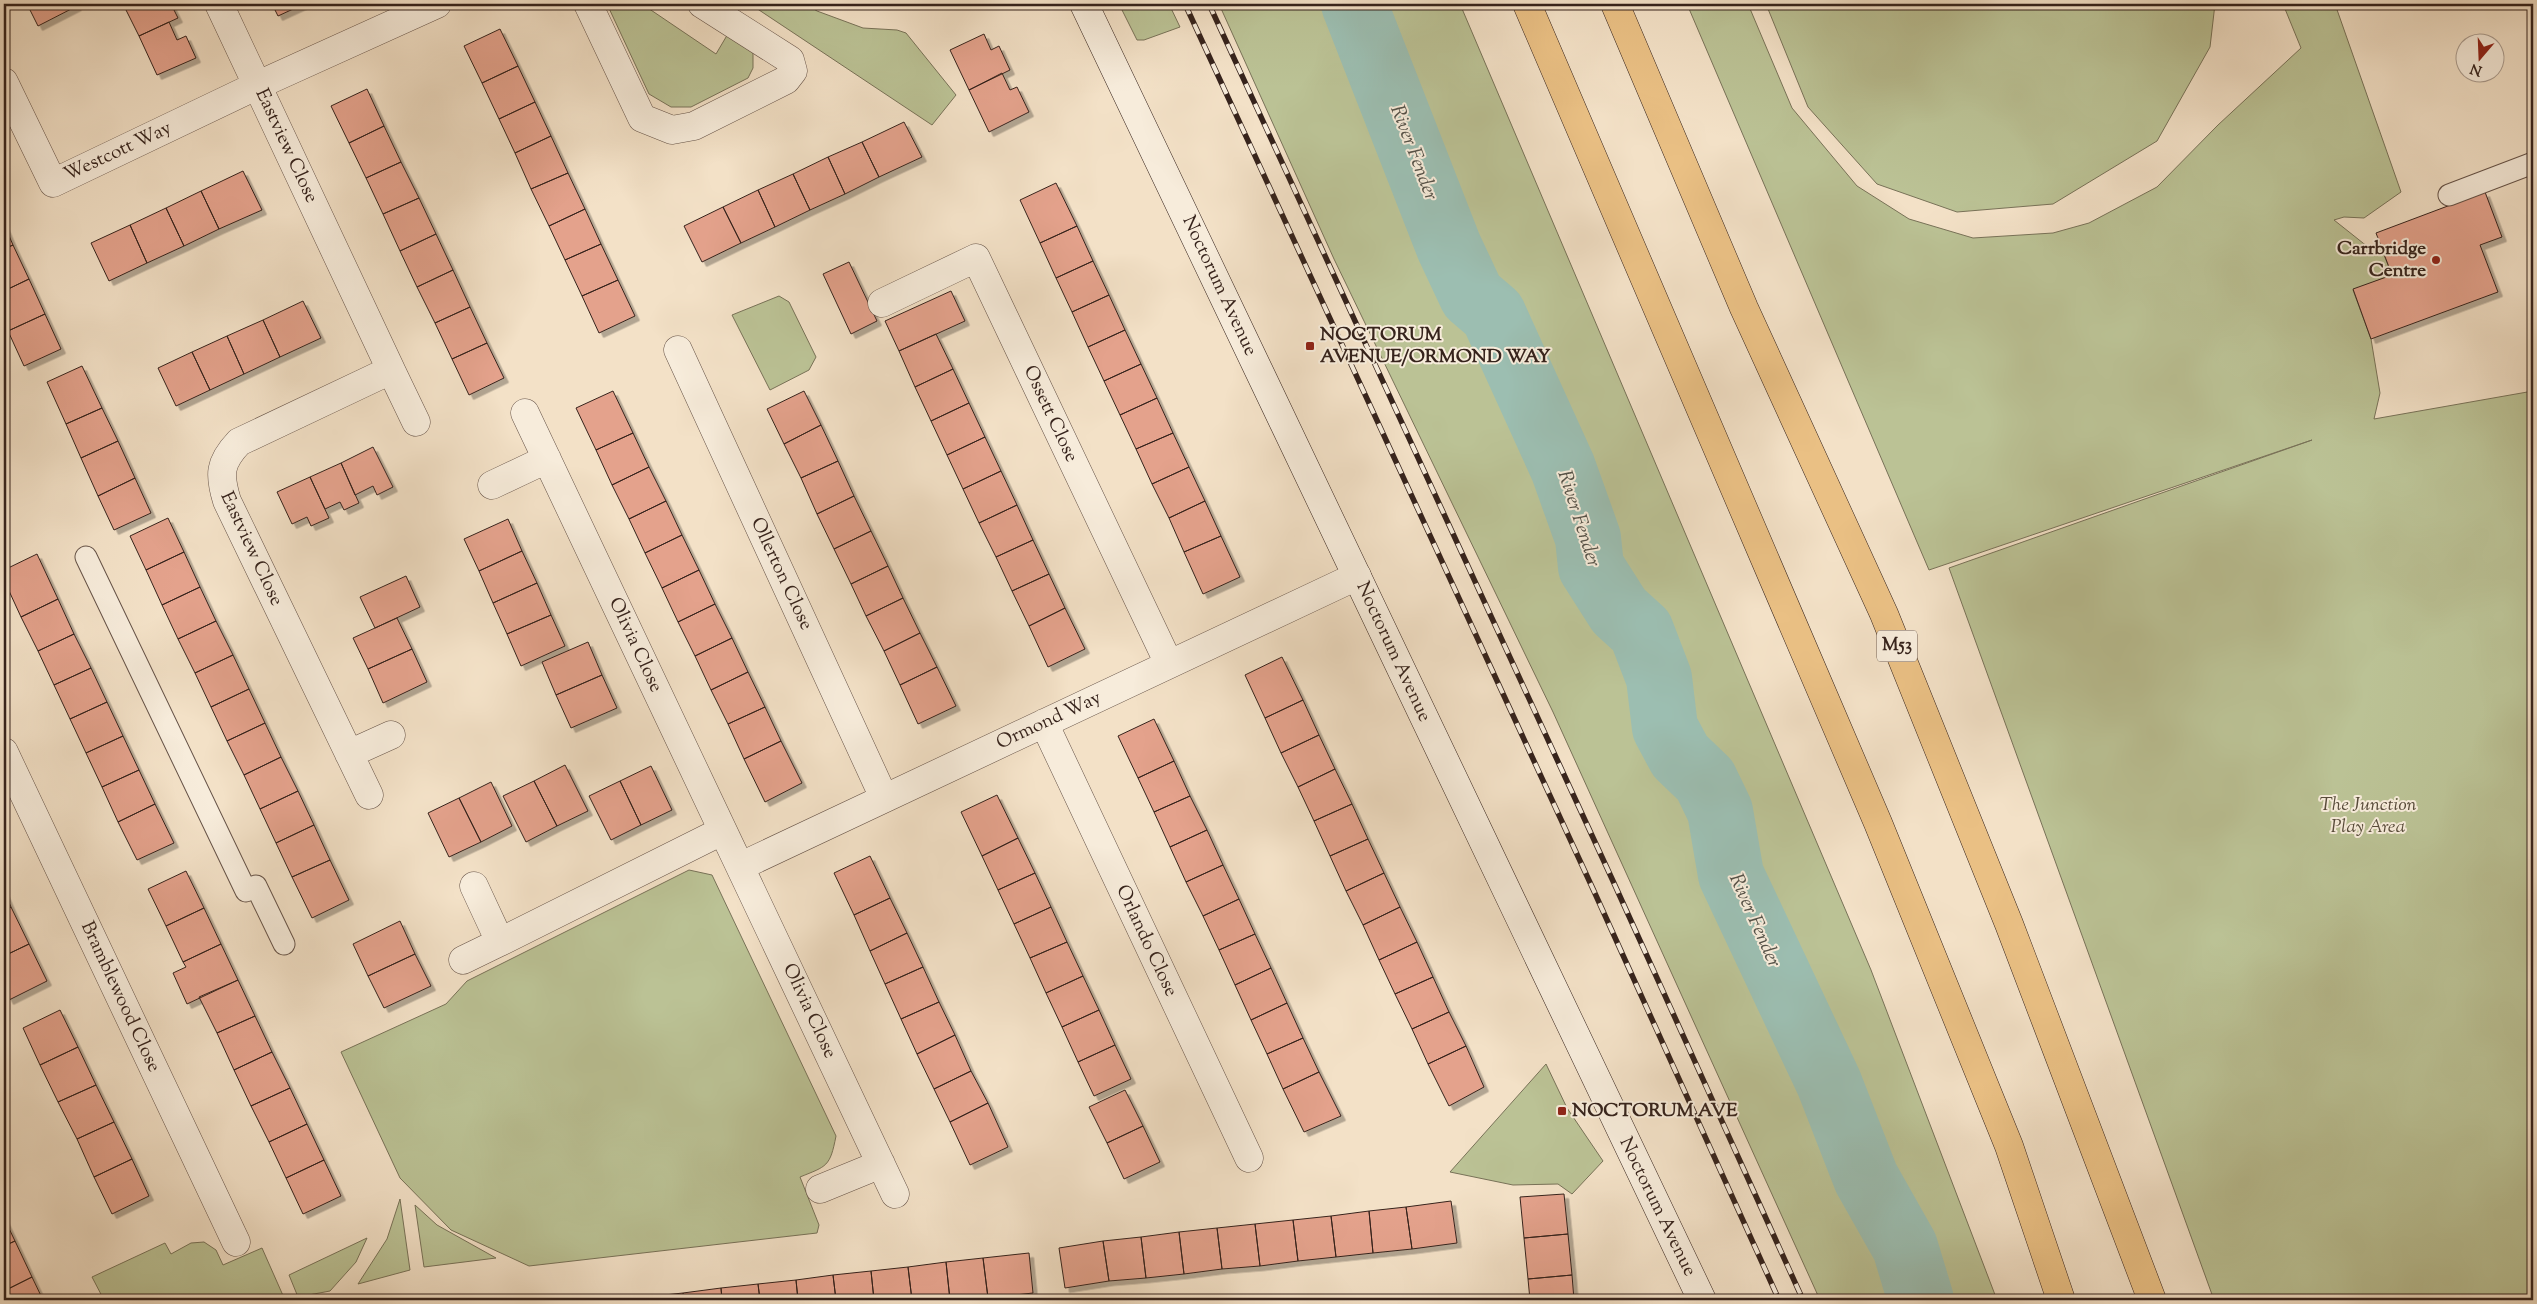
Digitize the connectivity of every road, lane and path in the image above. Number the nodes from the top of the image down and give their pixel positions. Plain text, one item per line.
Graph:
1 (219, 4) edge
2 (437, 4) edge
3 (588, 4) edge
4 (702, 4) edge
5 (1084, 4) edge
6 (1527, 4) edge
7 (1615, 4) edge
8 (4, 82) edge
9 (258, 85) junction
10 (2533, 163) edge
11 (2449, 195) dead end
12 (882, 303) dead end
13 (678, 350) dead end
14 (391, 370) junction
15 (525, 413) dead end
16 (416, 422) dead end
17 (547, 459) junction
18 (492, 485) dead end
19 (86, 557) dead end
20 (1357, 576) junction
21 (1169, 664) junction
22 (1044, 723) junction
23 (392, 735) dead end
24 (4, 752) edge
25 (349, 754) junction
26 (369, 796) dead end
27 (884, 798) junction
28 (722, 831) junction
29 (741, 866) junction
30 (474, 886) dead end
31 (500, 942) junction
32 (284, 944) dead end
33 (463, 960) dead end
34 (1249, 1158) dead end
35 (881, 1164) junction
36 (820, 1189) dead end
37 (895, 1194) dead end
38 (236, 1242) dead end
39 (1702, 1300) edge
40 (2062, 1300) edge
41 (2152, 1300) edge

1 - 9 street, Eastview Close
2 - 9 street
3 - 4 street
5 - 20 street, Noctorum Avenue
6 - 40 highway
7 - 41 highway, M53
8 - 9 street, Westcott Way
9 - 14 street, Eastview Close
10 - 11 lane
12 - 21 street, Ossett Close
13 - 27 street, Ollerton Close
14 - 16 street, Eastview Close
14 - 25 street, Eastview Close
15 - 17 street, Olivia Close
17 - 18 street
17 - 28 street, Olivia Close
19 - 32 lane
20 - 21 street, Ormond Way
20 - 39 street, Noctorum Avenue
21 - 22 street, Ormond Way
22 - 27 street, Ormond Way
22 - 34 street, Orlando Close
23 - 25 street
24 - 38 street, Bramblewood Close
25 - 26 street, Eastview Close
27 - 29 street, Ormond Way
28 - 29 street, Olivia Close
28 - 31 street
29 - 35 street, Olivia Close
30 - 31 street
31 - 33 street
35 - 36 street
35 - 37 street, Olivia Close

